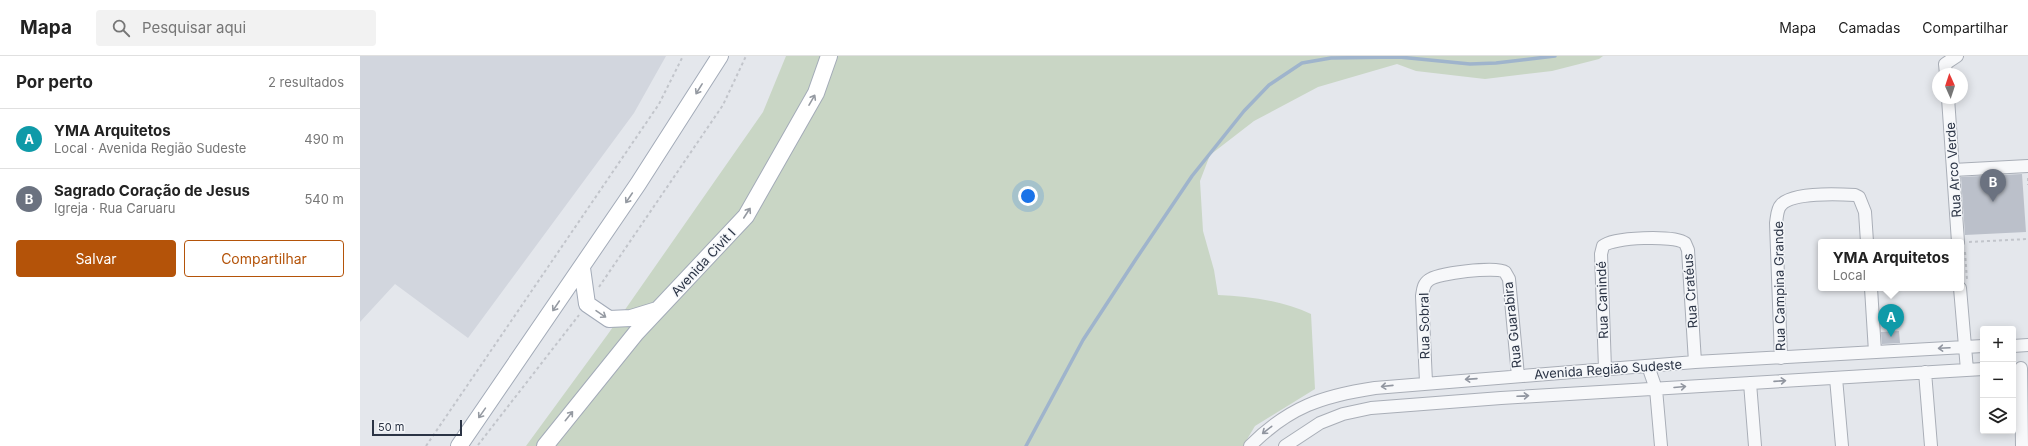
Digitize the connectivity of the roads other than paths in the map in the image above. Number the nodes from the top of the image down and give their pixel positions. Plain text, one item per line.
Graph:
1 (720, 56) edge
2 (829, 56) edge
3 (1957, 56) edge
4 (1945, 68) edge
5 (1948, 104) edge
6 (2028, 166) edge
7 (1953, 170) junction
8 (1639, 239) joint
9 (1867, 239) edge
10 (1961, 239) edge
11 (582, 268) junction
12 (1460, 272) joint
13 (1871, 291) edge
14 (1960, 291) edge
15 (658, 310) junction
16 (2028, 345) edge
17 (1980, 346) edge
18 (2016, 346) edge
19 (1964, 347) junction
20 (1875, 352) junction
21 (1781, 358) junction
22 (1695, 362) junction
23 (1648, 366) junction
24 (2021, 368) edge
25 (1605, 369) junction
26 (1980, 369) edge
27 (1967, 370) junction
28 (1925, 372) junction
29 (1518, 376) junction
30 (1501, 377) junction
31 (1836, 378) junction
32 (1426, 382) junction
33 (1750, 383) junction
34 (1656, 389) junction
35 (1501, 398) junction
36 (459, 446) edge
37 (545, 446) edge
38 (1250, 446) edge
39 (1285, 446) edge
40 (1661, 446) edge
41 (1754, 446) edge
42 (1842, 446) edge
43 (1931, 446) edge
44 (2022, 446) edge

1 -> 11 main road
15 -> 2 main road, Avenida Civit I
3 - 4 street
5 - 7 street, Rua Arco Verde
6 - 7 street
7 - 10 street, Rua Arco Verde
8 - 22 street, Rua Cratéus
8 - 25 street, Rua Canindé
9 - 21 street, Rua Campina Grande
11 -> 15 main road
11 -> 36 main road
12 - 29 street, Rua Guarabira
12 - 32 street, Rua Sobral
13 - 20 street
14 - 19 street
37 -> 15 main road, Avenida Civit I
16 - 18 street
17 - 19 street, Avenida Região Sudeste
19 -> 20 street, Avenida Região Sudeste
19 - 27 street
20 - 21 street, Avenida Região Sudeste
21 - 22 street, Avenida Região Sudeste
22 - 23 street, Avenida Região Sudeste
23 - 25 street, Avenida Região Sudeste
23 - 34 street
24 - 44 street
25 - 29 street, Avenida Região Sudeste
26 - 27 street, Avenida Região Sudeste
27 - 28 street, Avenida Região Sudeste
28 - 31 street, Avenida Região Sudeste
28 - 43 street
29 - 30 street, Avenida Região Sudeste
30 -> 32 street, Avenida Região Sudeste
30 - 35 street
33 -> 31 street, Avenida Região Sudeste
31 - 42 street
32 -> 38 street, Avenida Região Sudeste
34 -> 33 street, Avenida Região Sudeste
33 - 41 street
35 -> 34 street, Avenida Região Sudeste
34 - 40 street
35 - 39 street, Avenida Região Sudeste

